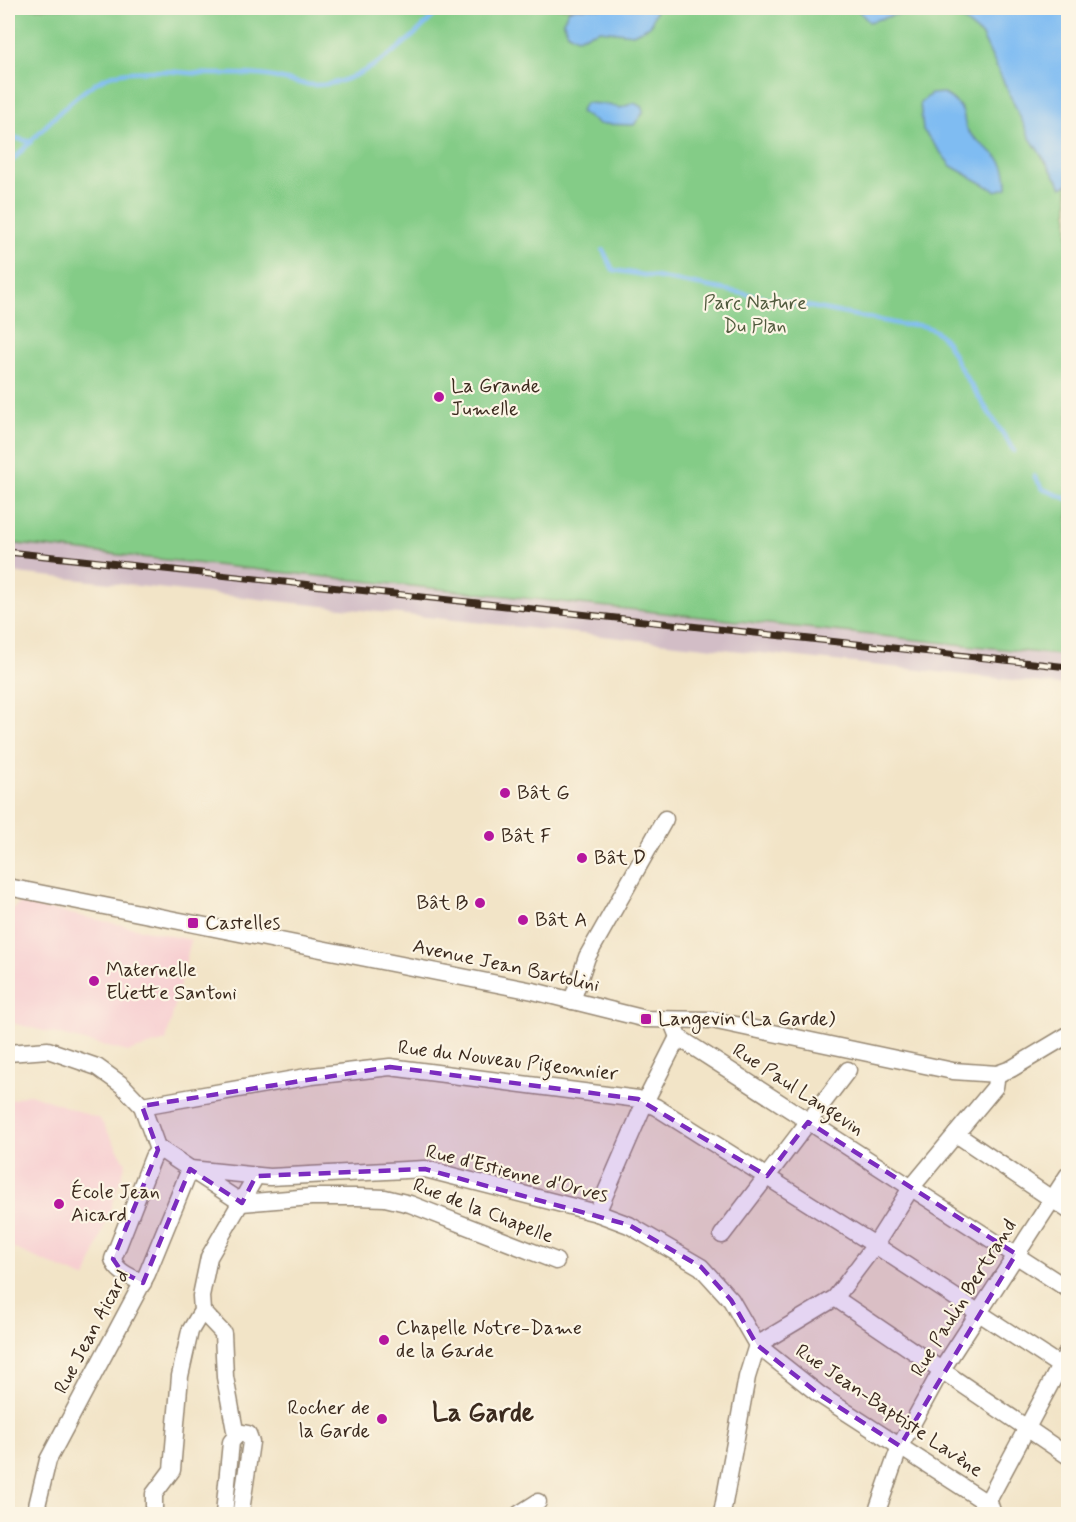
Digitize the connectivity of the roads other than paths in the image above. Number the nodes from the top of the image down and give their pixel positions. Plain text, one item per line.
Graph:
1 (665, 819) dead end
2 (8, 887) edge
3 (572, 1001) junction
4 (671, 1020) junction
5 (1068, 1035) edge
6 (678, 1037) junction
7 (8, 1053) edge
8 (848, 1070) dead end
9 (997, 1074) junction
10 (645, 1102) junction
11 (142, 1106) junction
12 (808, 1122) junction
13 (956, 1134) junction
14 (160, 1149) junction
15 (190, 1169) junction
16 (1068, 1175) edge
17 (256, 1176) junction
18 (767, 1176) junction
19 (911, 1188) junction
20 (1052, 1199) junction
21 (242, 1203) junction
22 (1068, 1210) edge
23 (597, 1213) junction
24 (722, 1235) dead end
25 (875, 1245) junction
26 (1016, 1254) junction
27 (556, 1261) dead end
28 (143, 1283) junction
29 (1068, 1289) edge
30 (836, 1298) junction
31 (202, 1311) junction
32 (978, 1312) junction
33 (757, 1345) junction
34 (1066, 1362) edge
35 (941, 1371) junction
36 (1028, 1428) junction
37 (236, 1436) junction
38 (900, 1446) junction
39 (1068, 1456) edge
40 (538, 1502) dead end
41 (987, 1511) edge
42 (35, 1515) edge
43 (154, 1515) edge
44 (224, 1515) edge
45 (244, 1515) edge
46 (519, 1515) edge
47 (722, 1515) edge
48 (876, 1515) edge

1 - 3 street
2 - 3 street, Avenue Jean Bartolini
3 - 4 street, Avenue Jean Bartolini
4 - 6 street
4 - 9 street, Avenue Jean Bartolini
5 - 9 street
6 - 10 street
6 - 12 street, Rue Paul Langevin
7 - 11 street
8 - 12 street
9 - 13 street
10 - 11 street, Rue du Nouveau Pigeonnier
10 - 18 street, Rue du Nouveau Pigeonnier
10 - 23 street
11 - 14 street
12 - 18 street
12 - 19 street, Rue Paul Langevin
13 - 19 street
13 - 20 street
14 - 15 street, Rue d'Estienne d'Orves
14 - 28 street
15 - 17 street, Rue d'Estienne d'Orves
15 - 21 street
15 - 28 street, Rue Jean Aicard
16 - 20 street, Rue Paulin Bertrand
17 - 21 street
17 - 23 street, Rue d'Estienne d'Orves
18 - 24 street
18 - 25 street, Rue du Nouveau Pigeonnier
19 - 25 street
19 - 26 street, Rue Paul Langevin
20 - 22 street
20 - 26 street, Rue Paulin Bertrand
21 - 27 street, Rue de la Chapelle
21 - 31 street
23 - 33 street, Rue d'Estienne d'Orves
25 - 30 street
25 - 32 street, Rue du Nouveau Pigeonnier
26 - 29 street, Rue Paul Langevin
26 - 32 street, Rue Paulin Bertrand
28 - 42 street, Rue Jean Aicard
30 - 33 street
30 - 35 street
31 - 37 street
31 - 43 street
32 - 34 street, Rue du Nouveau Pigeonnier
32 - 35 street, Rue Paulin Bertrand
33 - 38 street, Rue Jean-Baptiste Lavène
33 - 47 street
34 - 36 street
35 - 36 street
35 - 38 street, Rue Paulin Bertrand
36 - 39 street
36 - 41 street
37 - 44 street
37 - 45 street
38 - 41 street, Rue Jean-Baptiste Lavène
38 - 48 street, Rue Paulin Bertrand
40 - 46 street

